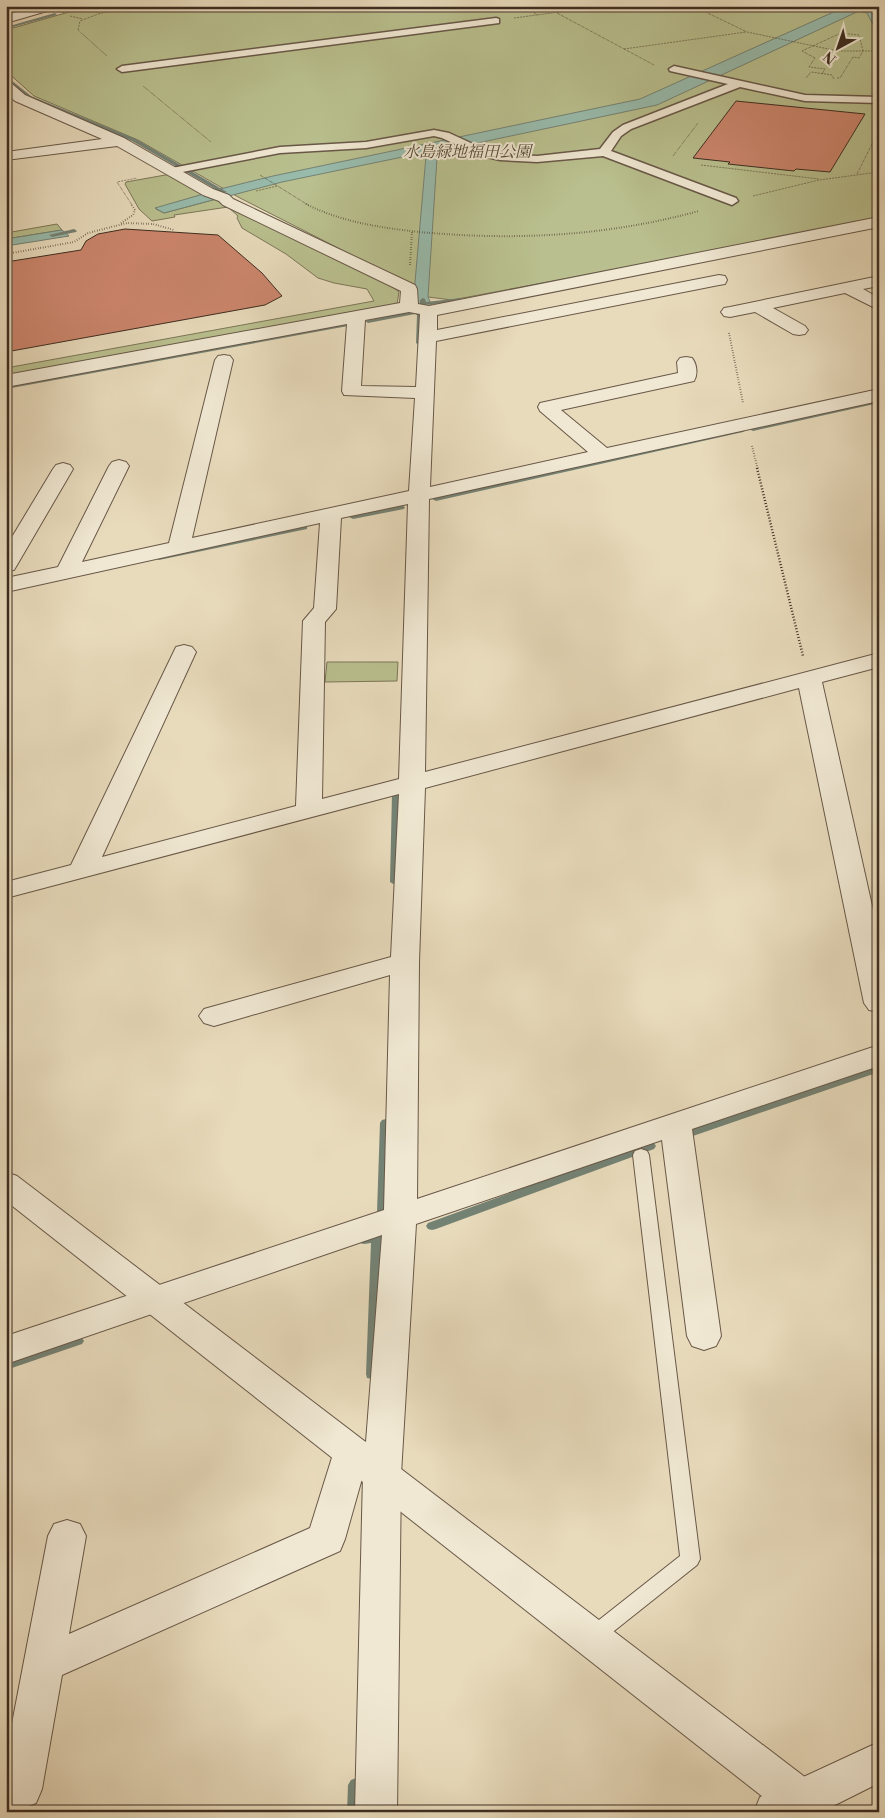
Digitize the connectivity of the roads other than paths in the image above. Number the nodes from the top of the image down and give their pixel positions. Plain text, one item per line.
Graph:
1 (50, 6) edge
2 (6, 19) edge
3 (496, 21) road end
4 (122, 69) dead end
5 (674, 69) road end
6 (740, 83) junction
7 (6, 86) edge
8 (879, 100) edge
9 (119, 141) junction
10 (604, 152) junction
11 (6, 156) edge
12 (179, 169) junction
13 (732, 202) road end
14 (879, 222) edge
15 (719, 280) road end
16 (879, 281) edge
17 (847, 287) junction
18 (879, 305) edge
19 (757, 306) junction
20 (730, 312) dead end
21 (356, 317) junction
22 (422, 318) junction
23 (799, 330) dead end
24 (224, 360) dead end
25 (686, 362) dead end
26 (6, 381) edge
27 (425, 392) junction
28 (879, 395) edge
29 (604, 456) junction
30 (119, 466) dead end
31 (63, 469) dead end
32 (420, 496) junction
33 (331, 514) junction
34 (180, 547) junction
35 (6, 565) edge
36 (66, 572) junction
37 (6, 585) edge
38 (184, 652) dead end
39 (879, 660) edge
40 (809, 678) junction
41 (412, 783) junction
42 (310, 810) junction
43 (82, 870) junction
44 (6, 890) edge
45 (405, 962) junction
46 (879, 1003) edge
47 (214, 1016) dead end
48 (879, 1055) edge
49 (676, 1123) junction
50 (641, 1155) dead end
51 (6, 1184) edge
52 (400, 1216) junction
53 (155, 1299) junction
54 (704, 1336) dead end
55 (6, 1350) edge
56 (352, 1451) junction
57 (382, 1474) junction
58 (67, 1536) dead end
59 (592, 1637) junction
60 (44, 1664) junction
61 (879, 1762) edge
62 (22, 1788) dead end
63 (797, 1808) edge
64 (376, 1812) edge

1 - 2 street
3 - 4 street
5 - 6 street
6 - 8 street
6 - 10 street
7 - 9 street
9 - 11 street
9 - 12 street
10 - 12 street
10 - 13 street
12 - 22 street
14 - 22 street
15 - 22 street
16 - 17 street
17 - 18 street
17 - 19 street
19 - 20 street
19 - 23 street
21 - 22 street
21 - 26 street
21 - 27 street
22 - 27 street
24 - 34 street
25 - 29 street
27 - 32 street
28 - 29 street
29 - 32 street
30 - 36 street
31 - 35 street
32 - 33 street
32 - 41 street
33 - 34 street
33 - 42 street
34 - 36 street
36 - 37 street
38 - 43 street
39 - 40 street
40 - 41 street
40 - 46 street
41 - 42 street
41 - 45 street
42 - 43 street
43 - 44 street
45 - 47 street
45 - 52 street
48 - 49 street
49 - 52 street
49 - 54 street
50 - 59 lane
51 - 53 street
52 - 53 street
52 - 57 street
53 - 55 street
53 - 56 street
56 - 57 street
56 - 60 street
57 - 59 street
57 - 64 street
58 - 60 street
59 - 63 street
60 - 62 street
61 - 63 street

